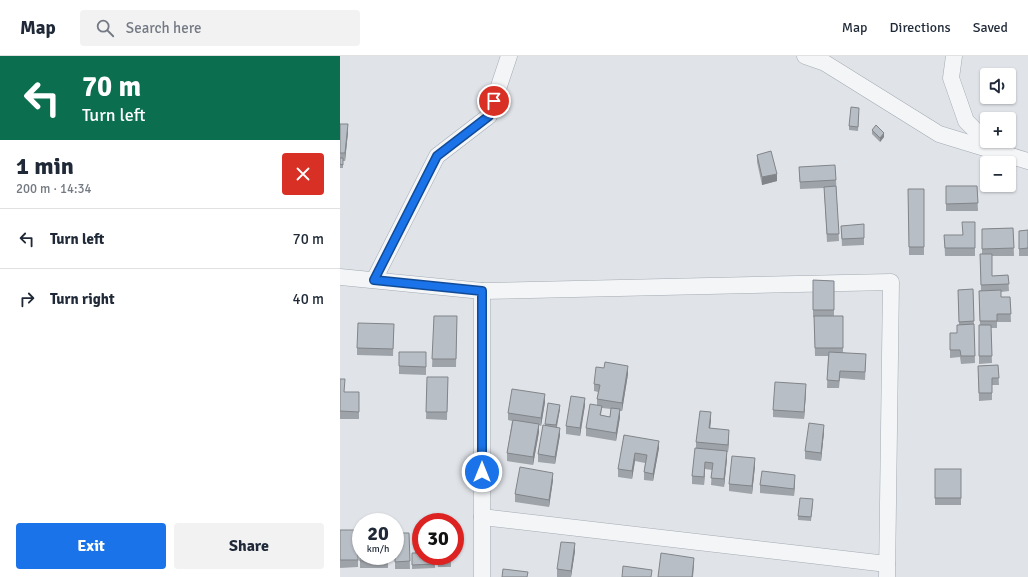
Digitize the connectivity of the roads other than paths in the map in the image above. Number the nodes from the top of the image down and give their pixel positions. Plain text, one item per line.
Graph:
1 (509, 56) edge
2 (805, 56) edge
3 (954, 56) edge
4 (1011, 156) joint
5 (1016, 157) edge
6 (1028, 161) edge
7 (340, 277) edge
8 (374, 280) junction
9 (482, 291) junction
10 (482, 517) junction
11 (887, 571) edge
12 (482, 577) edge

1 - 8 street
2 - 4 street
3 - 4 street
5 - 6 street
7 - 8 street
8 - 9 street
9 - 10 street
9 - 11 street
10 - 11 street
10 - 12 street

